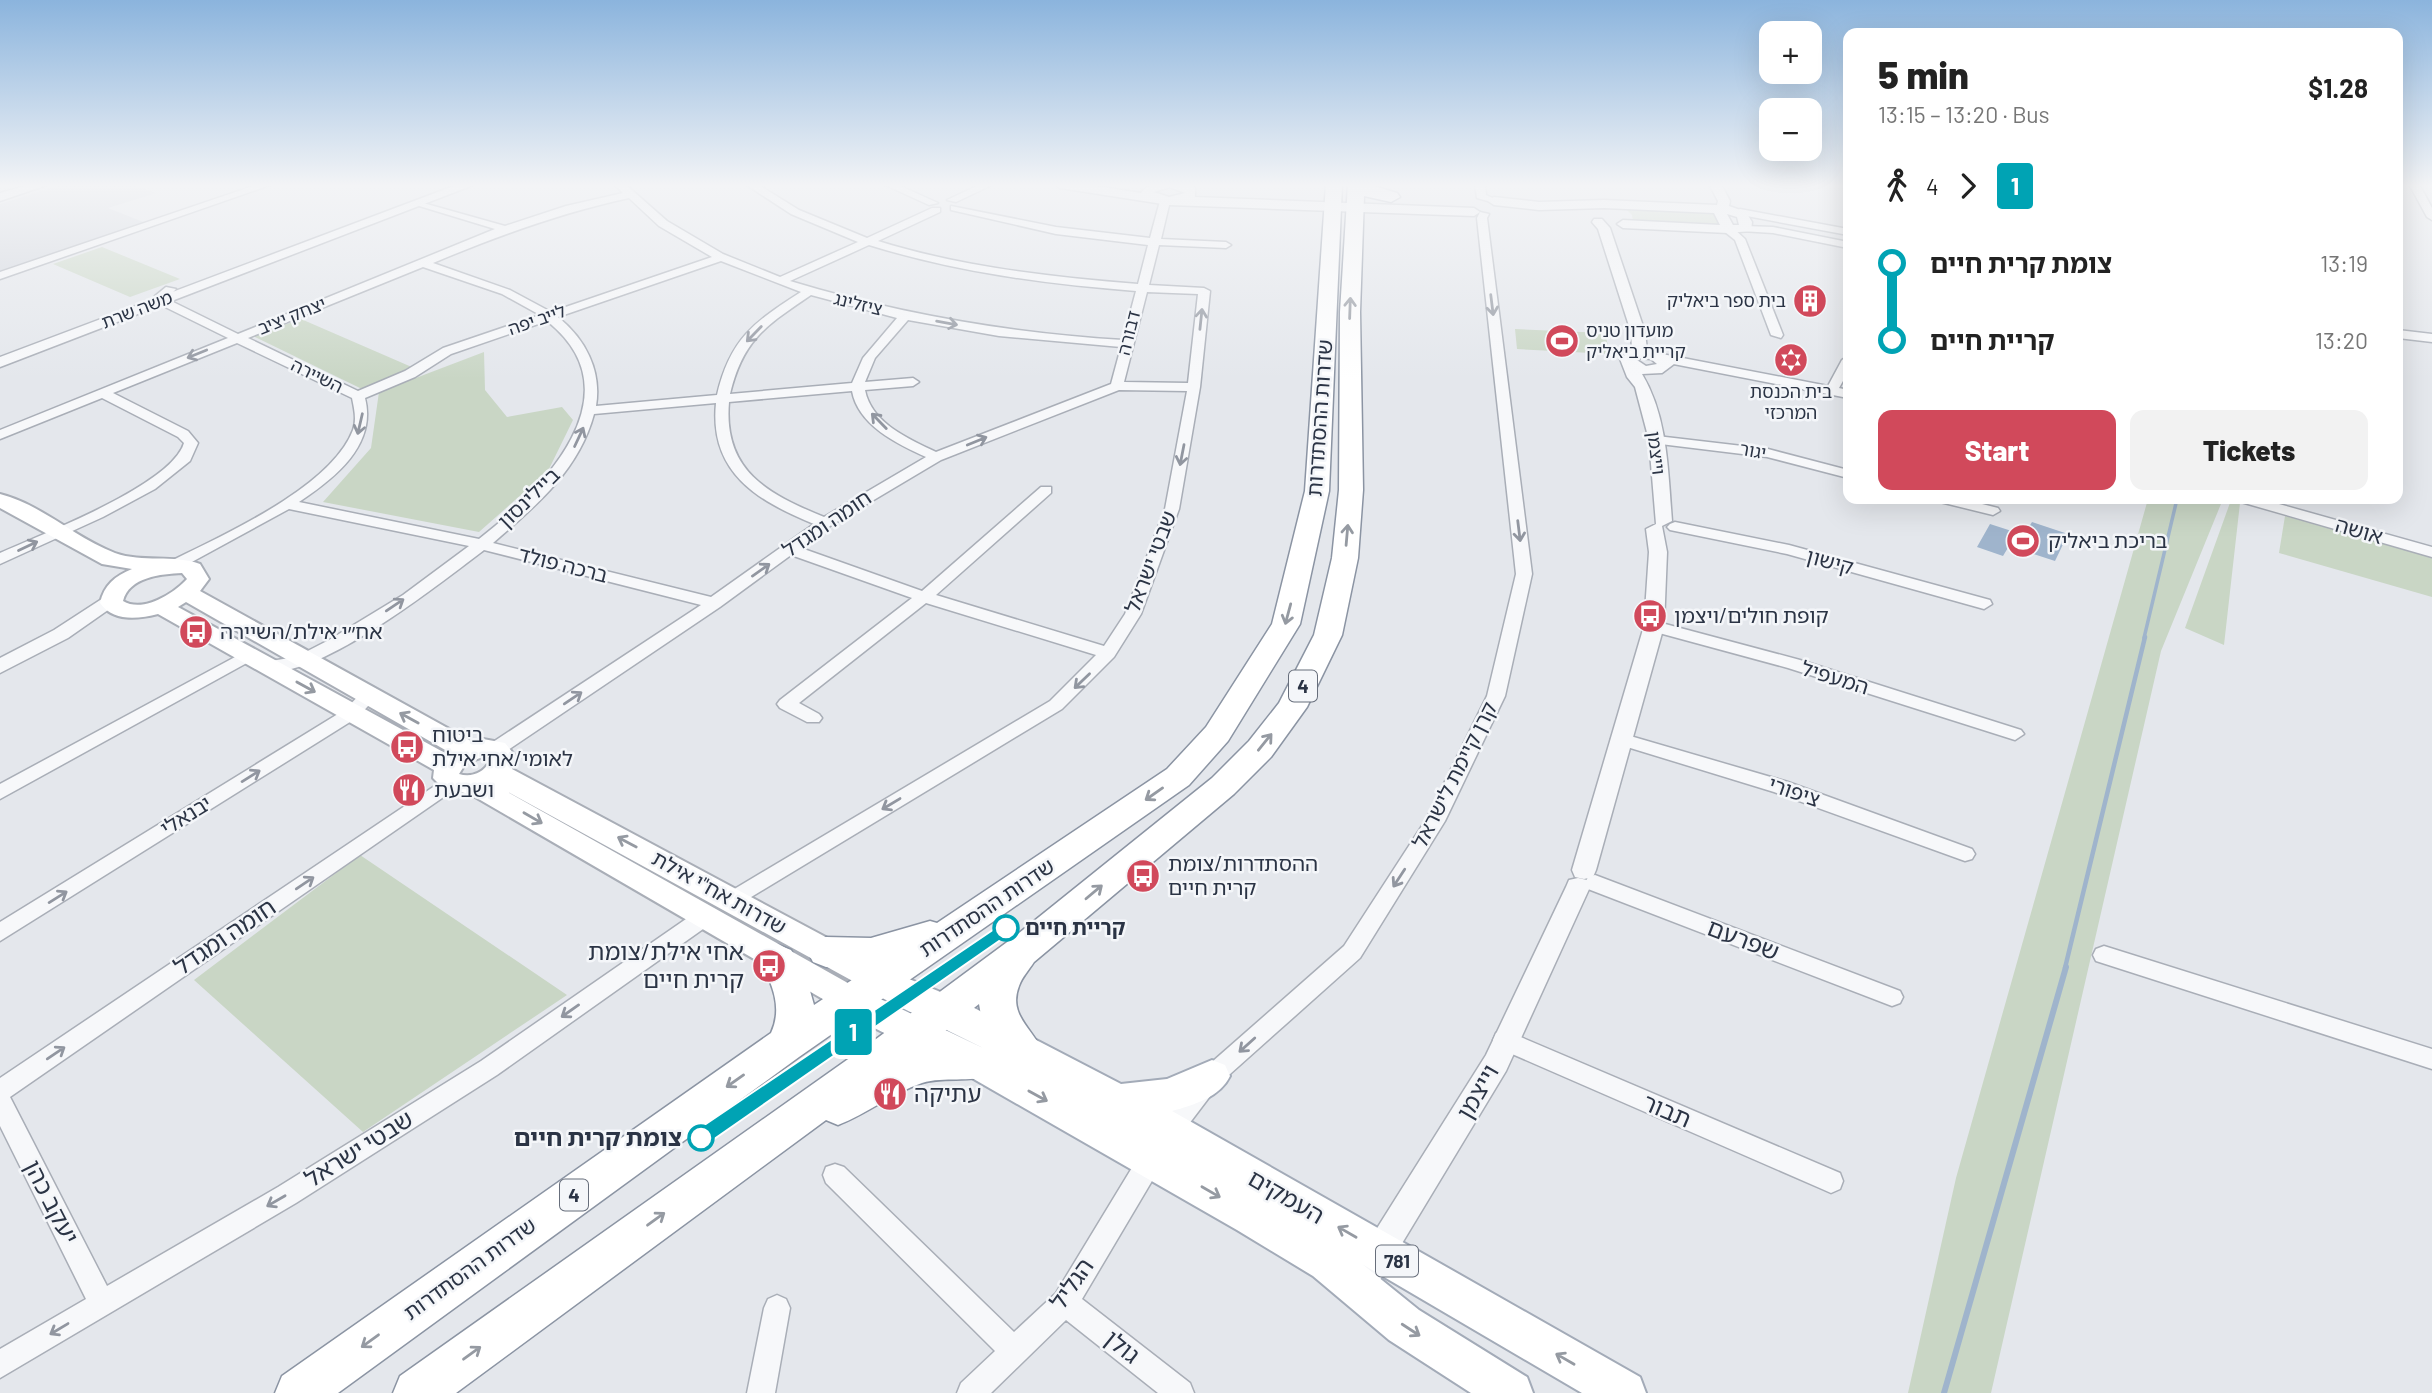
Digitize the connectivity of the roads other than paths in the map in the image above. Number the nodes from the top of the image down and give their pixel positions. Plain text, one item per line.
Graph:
1 (79, 249) edge
2 (278, 249) edge
3 (298, 249) edge
4 (457, 249) edge
5 (708, 249) edge
6 (856, 249) edge
7 (896, 249) edge
8 (1152, 249) edge
9 (1336, 249) edge
10 (1344, 249) edge
11 (1486, 249) edge
12 (1611, 249) edge
13 (1619, 249) edge
14 (1744, 249) edge
15 (722, 257) junction
16 (423, 263) junction
17 (0, 276) edge
18 (780, 281) junction
19 (170, 289) junction
20 (1141, 289) junction
21 (808, 292) junction
22 (160, 301) junction
23 (551, 316) junction
24 (905, 316) junction
25 (1777, 335) dead end
26 (2403, 335) edge
27 (238, 338) junction
28 (2432, 338) edge
29 (1125, 344) junction
30 (0, 353) edge
31 (0, 362) edge
32 (1651, 362) junction
33 (1843, 369) edge
34 (913, 383) dead end
35 (1117, 386) junction
36 (858, 387) junction
37 (1194, 387) junction
38 (1832, 390) junction
39 (102, 393) junction
40 (1843, 393) edge
41 (358, 396) junction
42 (721, 399) junction
43 (591, 410) junction
44 (0, 435) edge
45 (1657, 440) junction
46 (936, 457) junction
47 (1843, 473) edge
48 (1046, 490) dead end
49 (0, 500) edge
50 (288, 504) junction
51 (1965, 504) edge
52 (2264, 504) edge
53 (1993, 511) dead end
54 (825, 523) junction
55 (1666, 527) junction
56 (57, 532) junction
57 (480, 544) junction
58 (790, 549) junction
59 (2432, 552) edge
60 (0, 559) edge
61 (110, 559) junction
62 (167, 567) junction
63 (186, 593) junction
64 (119, 597) junction
65 (923, 597) junction
66 (714, 603) junction
67 (1984, 604) dead end
68 (160, 606) junction
69 (1654, 626) junction
70 (1108, 653) junction
71 (304, 659) junction
72 (259, 661) junction
73 (0, 666) edge
74 (360, 704) junction
75 (813, 718) dead end
76 (2015, 734) dead end
77 (1620, 739) junction
78 (472, 767) junction
79 (0, 792) edge
80 (1965, 853) dead end
81 (1585, 880) junction
82 (733, 900) junction
83 (706, 916) junction
84 (969, 919) junction
85 (0, 933) edge
86 (1027, 947) junction
87 (826, 952) junction
88 (2104, 955) dead end
89 (778, 960) junction
90 (866, 990) junction
91 (1892, 997) dead end
92 (929, 1020) junction
93 (1504, 1040) junction
94 (785, 1045) junction
95 (1023, 1050) junction
96 (2432, 1059) edge
97 (978, 1063) junction
98 (1212, 1076) junction
99 (0, 1091) edge
100 (1117, 1101) junction
101 (0, 1102) edge
102 (1161, 1144) junction
103 (741, 1158) junction
104 (835, 1175) dead end
105 (1831, 1181) dead end
106 (1382, 1252) junction
107 (1358, 1287) junction
108 (1065, 1302) junction
109 (102, 1303) junction
110 (777, 1308) dead end
111 (1015, 1352) junction
112 (0, 1364) edge
113 (299, 1393) edge
114 (417, 1393) edge
115 (761, 1393) edge
116 (971, 1393) edge
117 (1180, 1393) edge
118 (1511, 1393) edge
119 (1624, 1393) edge

1 - 17 street
2 - 19 street, משה שרת
3 - 22 street, משה שרת
4 - 16 street, יצחק יציב
5 - 15 street, ציזלינג
6 - 18 street
7 - 20 street
8 - 20 street, דבורה
9 -> 84 highway, שדרות ההסתדרות / 4
86 -> 10 highway, שדרות ההסתדרות / 4
11 -> 98 street, קרן קיימת לישראל
12 - 32 street
13 - 32 street
14 - 25 street
15 - 18 street, ציזלינג
15 - 23 street, לייב יפה
16 - 23 street, ביילינסון
16 - 27 street, יצחק יציב
18 - 21 street, ציזלינג
19 - 22 street
19 - 30 street, משה שרת
20 - 29 street, דבורה
37 -> 20 street, שבטי ישראל
21 - 24 street, ציזלינג
21 -> 42 street
22 - 27 street, השיירה
22 - 31 street, משה שרת
23 - 41 street, לייב יפה
23 - 43 street, ביילינסון
24 -> 29 street, ציזלינג
24 - 36 street
26 - 28 street
27 -> 39 street, יצחק יציב
27 - 41 street, השיירה
29 - 35 street, דבורה
32 - 38 street
32 - 45 street, וייצמן
33 - 38 street
34 - 36 street
35 - 37 street, חומה ומגדל
46 -> 35 street, חומה ומגדל
36 - 42 street
46 -> 36 street
37 -> 70 street, שבטי ישראל
38 - 40 street
39 - 44 street, יצחק יציב
39 - 56 street
41 -> 50 street, השיירה
42 - 43 street
42 - 54 street
57 -> 43 street, ביילינסון
45 - 47 street, יגור
45 - 55 street, וייצמן
46 - 54 street, חומה ומגדל
48 - 65 street
49 - 56 main road
50 - 57 street, ברכה פולד
50 - 62 street, השיירה
51 - 53 street
52 - 59 street, אושה
54 - 58 street, חומה ומגדל
55 - 67 street, קישון
55 - 69 street, וייצמן
60 -> 56 street
56 - 61 main road
57 - 66 street, ברכה פולד
71 -> 57 street, ביילינסון
58 - 65 street
66 -> 58 street, חומה ומגדל
61 - 62 main road
61 - 64 main road
62 - 63 main road
62 - 64 main road
63 - 68 main road
63 - 71 main road, שדרות אח"י אילת
64 - 68 main road
64 - 73 street
65 - 70 street
65 - 75 street
78 -> 66 street, חומה ומגדל
68 - 72 main road, שדרות אח"י אילת
69 - 76 street, המעפיל
69 - 77 street, וייצמן
70 -> 82 street, שבטי ישראל
71 - 72 street, ביילינסון
71 - 74 main road, שדרות אח"י אילת
72 -> 74 main road, שדרות אח"י אילת
72 - 79 street, ביילינסון
74 - 78 main road, שדרות אח"י אילת
85 -> 74 street, יבנאלי
77 - 80 street, ציפורי
77 - 81 street, וייצמן
82 -> 78 main road, שדרות אח"י אילת
78 -> 83 main road, שדרות אח"י אילת
99 -> 78 street, חומה ומגדל
81 - 91 street, שפרעם
81 - 93 street, וייצמן
82 - 87 main road, שדרות אח"י אילת
83 - 89 main road, שדרות אח"י אילת
83 -> 109 street, שבטי ישראל
84 - 87 highway
84 - 90 highway, שדרות ההסתדרות / 4
86 - 92 highway, שדרות ההסתדרות / 4
86 - 95 highway
87 - 90 main road, שדרות אח"י אילת
88 - 96 street
89 - 90 main road, שדרות אח"י אילת
89 - 94 highway
90 - 92 main road, שדרות אח"י אילת
90 - 94 highway, שדרות ההסתדרות / 4
92 - 95 main road, העמקים / 781
92 - 97 main road, העמקים / 781
92 - 103 highway, שדרות ההסתדרות / 4
93 - 105 street, תבור
93 - 106 street, וייצמן
94 -> 113 highway, שדרות ההסתדרות / 4
95 - 100 main road, העמקים / 781
97 -> 102 main road, העמקים / 781
97 - 103 highway
98 - 100 main road
98 - 102 street, קרן קיימת לישראל
100 - 102 main road, העמקים / 781
101 - 109 street, יעקב כהן
106 -> 102 main road, העמקים / 781
102 -> 107 main road, העמקים / 781
102 - 108 street, הגליל
114 -> 103 highway, שדרות ההסתדרות / 4
104 - 111 street
106 - 107 street, וייצמן
119 -> 106 main road, העמקים / 781
107 -> 118 main road, העמקים / 781
108 - 111 street, הגליל
108 - 117 street, גולן
109 -> 112 street, שבטי ישראל
110 - 115 street
111 - 116 street, הגליל

